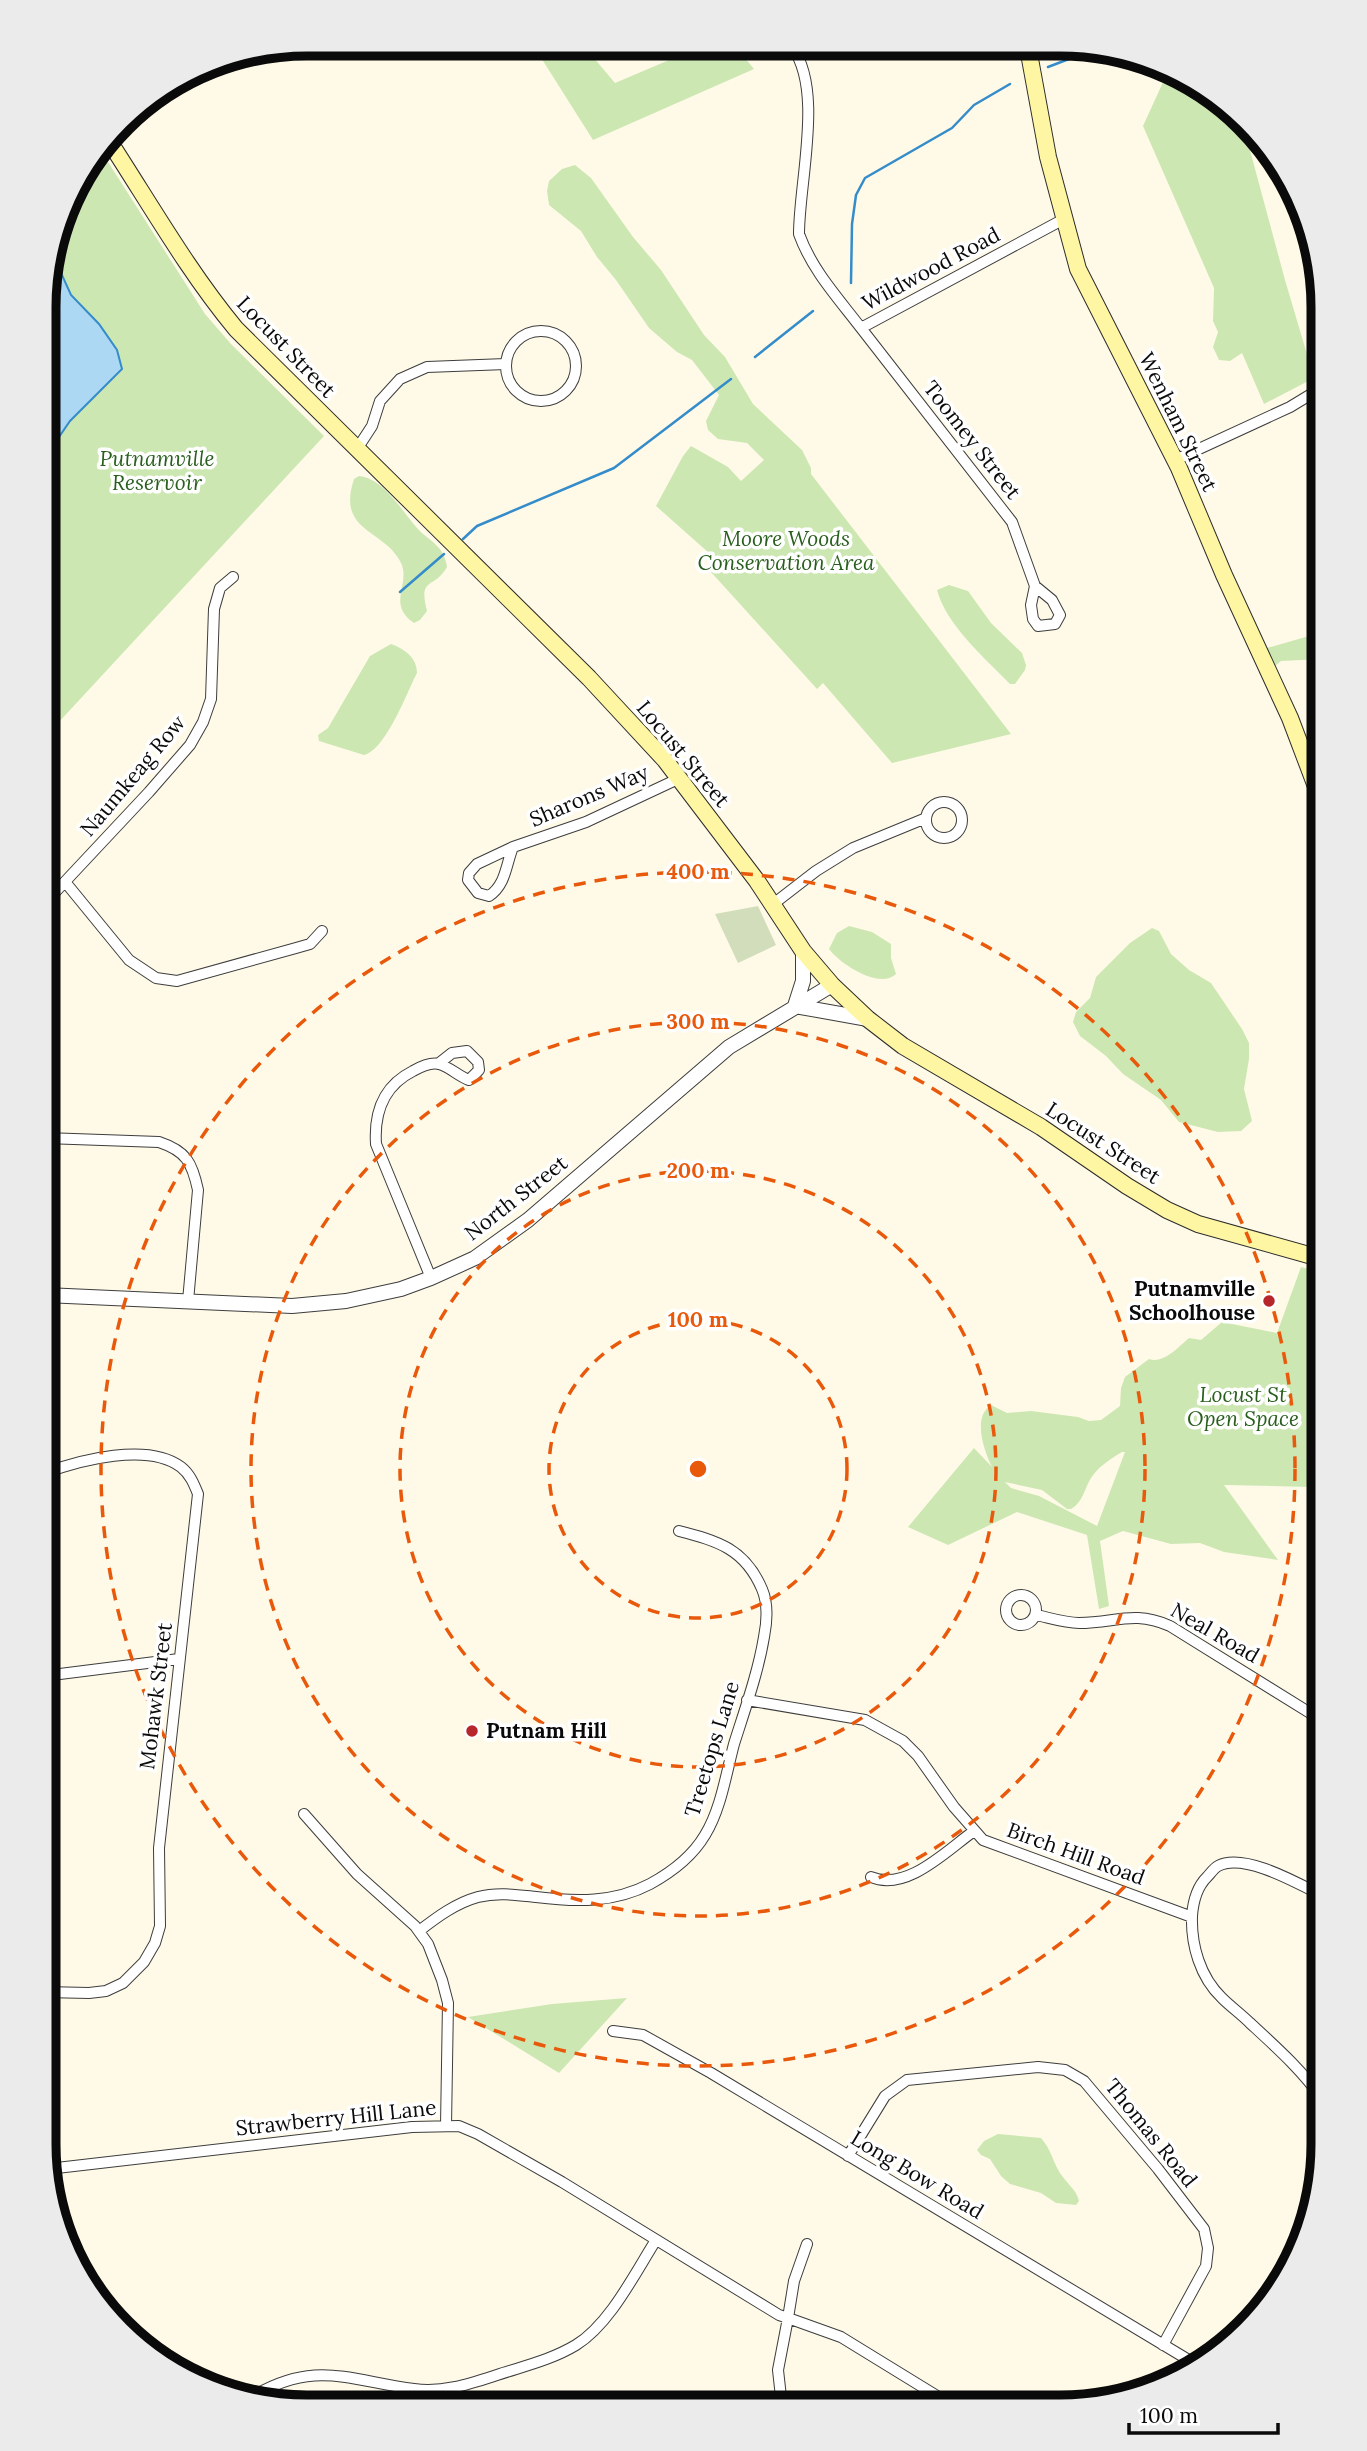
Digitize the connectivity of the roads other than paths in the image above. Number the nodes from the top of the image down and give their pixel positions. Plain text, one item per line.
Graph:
1 (798, 56) edge
2 (1029, 56) edge
3 (113, 148) edge
4 (1065, 219) junction
5 (861, 328) junction
6 (506, 364) junction
7 (1311, 396) edge
8 (357, 449) junction
9 (1175, 460) junction
10 (233, 577) dead end
11 (1035, 586) dead end
12 (1311, 773) edge
13 (680, 778) junction
14 (926, 818) dead end
15 (513, 847) junction
16 (66, 883) junction
17 (56, 893) edge
18 (772, 905) junction
19 (323, 931) dead end
20 (803, 951) junction
21 (832, 985) junction
22 (795, 1006) junction
23 (867, 1018) junction
24 (438, 1064) dead end
25 (56, 1138) edge
26 (1311, 1256) edge
27 (431, 1278) junction
28 (56, 1296) edge
29 (188, 1301) junction
30 (56, 1470) edge
31 (679, 1531) dead end
32 (1036, 1615) dead end
33 (179, 1659) junction
34 (56, 1674) edge
35 (747, 1700) junction
36 (1311, 1714) edge
37 (304, 1814) dead end
38 (974, 1831) junction
39 (871, 1877) dead end
40 (1311, 1891) edge
41 (1192, 1917) junction
42 (419, 1931) junction
43 (56, 1992) edge
44 (613, 2031) dead end
45 (1311, 2084) edge
46 (446, 2126) junction
47 (848, 2156) junction
48 (57, 2168) edge
49 (656, 2240) junction
50 (807, 2244) dead end
51 (788, 2318) junction
52 (1163, 2345) junction
53 (1188, 2359) edge
54 (264, 2391) edge
55 (781, 2395) edge
56 (935, 2395) edge

1 - 5 street, Wildwood Road
2 - 4 main road, Wenham Street
3 - 8 main road, Locust Street
4 - 5 street, Wildwood Road
4 - 9 main road, Wenham Street
5 - 11 street, Toomey Street
6 - 6 street
6 - 8 street
7 - 9 street
8 - 13 main road, Locust Street
9 - 12 main road, Wenham Street
10 - 16 street, Naumkeag Row
13 - 15 street, Sharons Way
13 - 18 main road, Locust Street
14 - 18 street
15 - 15 street, Sharons Way
16 - 17 street, Naumkeag Row
16 - 19 street
18 - 20 main road, Locust Street
20 - 21 main road, Locust Street
20 - 22 street
21 - 22 street, North Street
21 - 23 main road, Locust Street
22 - 23 street
22 - 27 street, North Street
23 - 26 main road, Locust Street
24 - 27 street
25 - 29 street
27 - 29 street, North Street
28 - 29 street, North Street
30 - 33 street, Mohawk Street
31 - 35 street, Treetops Lane
32 - 36 street, Neal Road
33 - 34 street
33 - 43 street, Mohawk Street
35 - 38 street, Birch Hill Road
35 - 42 street, Treetops Lane
37 - 42 street
38 - 39 street
38 - 41 street, Birch Hill Road
40 - 41 street
41 - 45 street
42 - 46 street
44 - 47 street, Long Bow Road
46 - 48 street, Strawberry Hill Lane
46 - 49 street, Strawberry Hill Lane
47 - 52 street, Long Bow Road
47 - 52 street, Thomas Road
49 - 51 street, Strawberry Hill Lane
49 - 54 street
50 - 51 street
51 - 55 street
51 - 56 street, Strawberry Hill Lane
52 - 53 street, Long Bow Road

